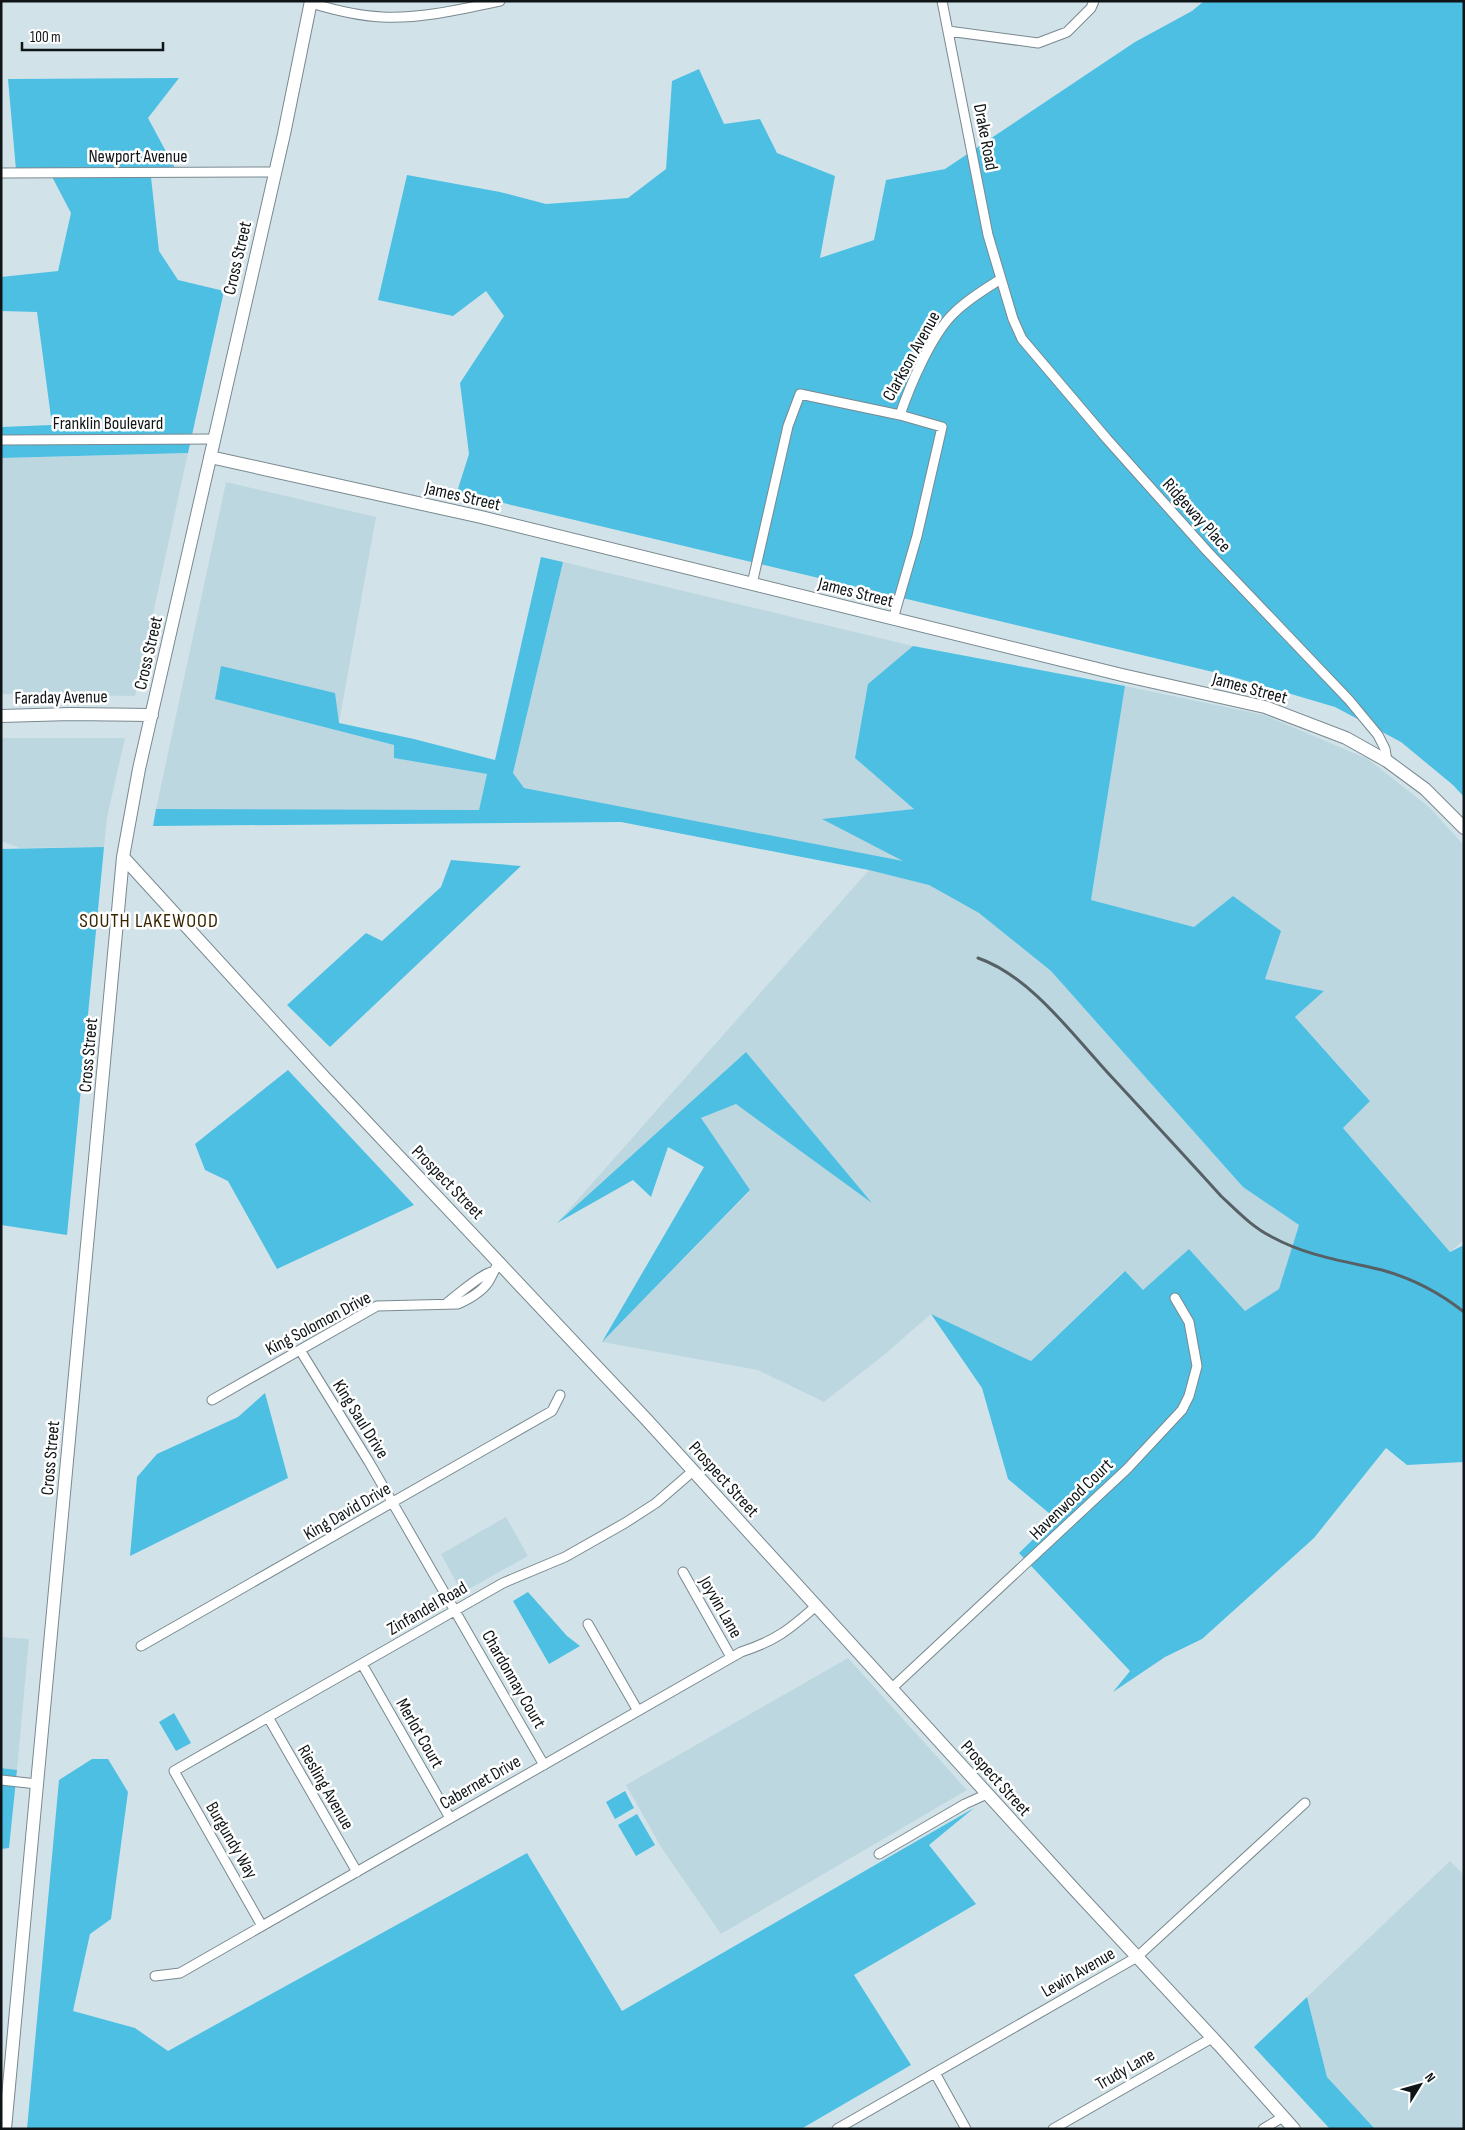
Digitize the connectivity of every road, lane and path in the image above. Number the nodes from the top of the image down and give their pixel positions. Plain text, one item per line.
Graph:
1 (500, 1) edge
2 (942, 1) edge
3 (1094, 1) edge
4 (311, 2) edge
5 (948, 31) junction
6 (274, 172) junction
7 (1, 173) edge
8 (1001, 279) junction
9 (900, 415) junction
10 (214, 439) junction
11 (1, 440) edge
12 (210, 457) junction
13 (752, 584) junction
14 (893, 620) junction
15 (152, 715) junction
16 (1, 716) edge
17 (1387, 761) junction
18 (1464, 828) edge
19 (123, 857) junction
20 (496, 1267) junction
21 (1175, 1298) dead end
22 (300, 1350) junction
23 (560, 1395) dead end
24 (212, 1400) dead end
25 (693, 1471) junction
26 (394, 1503) junction
27 (425, 1557) joint
28 (682, 1572) dead end
29 (816, 1606) junction
30 (455, 1610) junction
31 (588, 1624) dead end
32 (141, 1646) dead end
33 (731, 1657) junction
34 (362, 1664) junction
35 (891, 1689) junction
36 (638, 1711) junction
37 (268, 1717) junction
38 (544, 1765) junction
39 (174, 1771) joint
40 (1, 1780) edge
41 (37, 1784) junction
42 (987, 1794) junction
43 (1305, 1803) dead end
44 (450, 1818) junction
45 (879, 1854) dead end
46 (357, 1872) junction
47 (262, 1926) junction
48 (1137, 1957) junction
49 (155, 1976) dead end
50 (1212, 2038) junction
51 (935, 2073) junction
52 (1283, 2117) junction
53 (5, 2129) edge
54 (837, 2129) edge
55 (966, 2129) edge
56 (1053, 2129) edge
57 (1263, 2129) edge
58 (1294, 2129) edge

1 - 4 street
2 - 5 street, Drake Road
3 - 5 street
4 - 6 street, Cross Street
5 - 8 street, Drake Road
6 - 7 street, Newport Avenue
6 - 10 street, Cross Street
8 - 9 street, Clarkson Avenue
8 - 17 street, Ridgeway Place
9 - 13 street, Clarkson Avenue
9 - 14 street
10 - 11 street, Franklin Boulevard
10 - 12 street, Cross Street
12 - 13 street, James Street
12 - 15 street, Cross Street
13 - 14 street, James Street
14 - 17 street, James Street
15 - 16 street, Faraday Avenue
15 - 19 street, Cross Street
17 - 18 street, James Street
19 - 20 street, Prospect Street
19 - 41 street, Cross Street
20 - 22 street, King Solomon Drive
20 - 25 street, Prospect Street
21 - 35 street, Havenwood Court
22 - 24 street, King Solomon Drive
22 - 26 street, King Saul Drive
23 - 26 street, King David Drive
25 - 29 street, Prospect Street
25 - 30 street, Zinfandel Road
26 - 27 street, King Saul Drive
26 - 32 street, King David Drive
27 - 30 street, Chardonnay Court
28 - 33 street, Joyvin Lane
29 - 33 street, Cabernet Drive
29 - 35 street, Prospect Street
30 - 34 street, Zinfandel Road
30 - 38 street, Chardonnay Court
31 - 36 street
33 - 36 street, Cabernet Drive
34 - 37 street, Zinfandel Road
34 - 44 street, Merlot Court
35 - 42 street, Prospect Street
36 - 38 street, Cabernet Drive
37 - 39 street, Zinfandel Road
37 - 46 street, Riesling Avenue
38 - 44 street, Cabernet Drive
39 - 47 street, Burgundy Way
40 - 41 street
41 - 53 street, Cross Street
42 - 45 street
42 - 48 street, Prospect Street
43 - 48 street, Lewin Avenue
44 - 46 street, Cabernet Drive
46 - 47 street, Cabernet Drive
47 - 49 street, Cabernet Drive
48 - 50 street, Prospect Street
48 - 51 street, Lewin Avenue
50 - 52 street, Prospect Street
50 - 56 street, Trudy Lane
51 - 54 street, Lewin Avenue
51 - 55 street
52 - 57 street
52 - 58 street, Prospect Street

